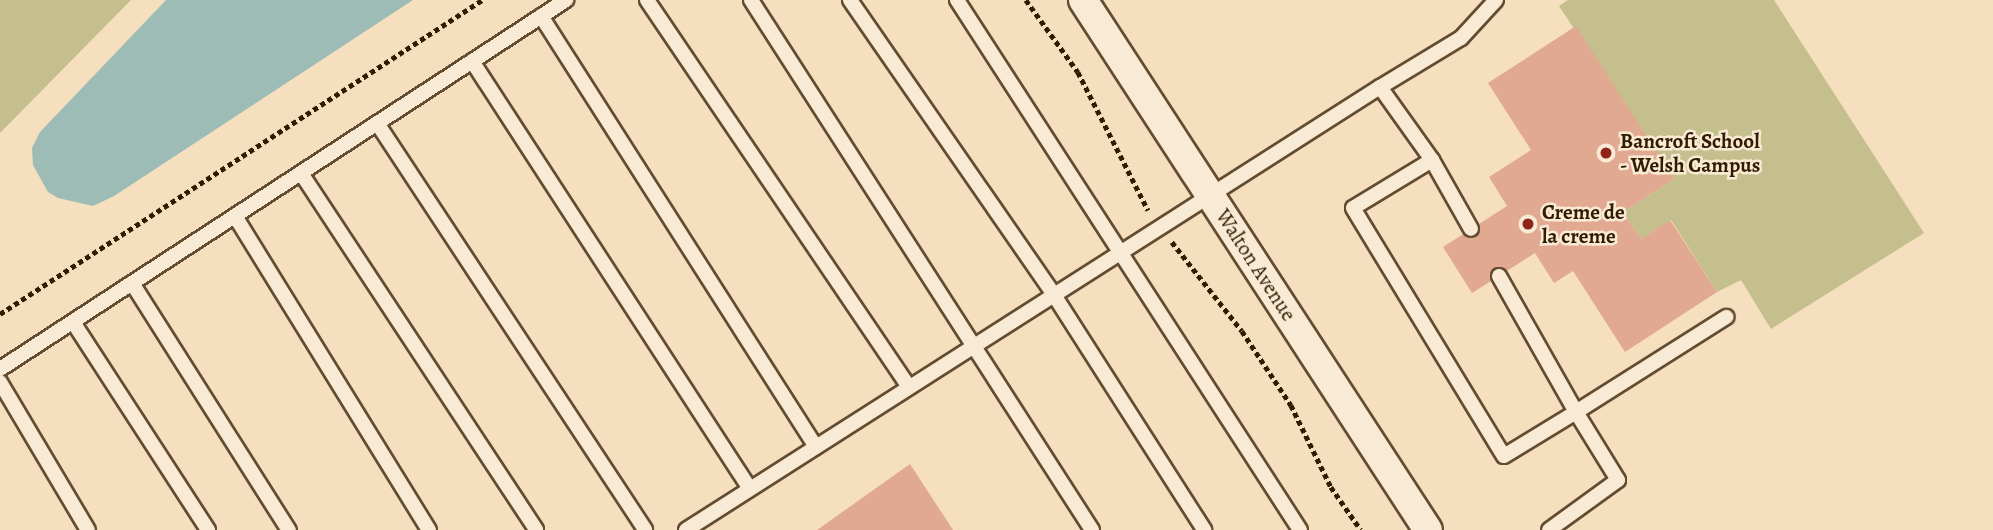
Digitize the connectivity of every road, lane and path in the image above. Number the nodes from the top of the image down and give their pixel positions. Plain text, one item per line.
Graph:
1 (482, 0) edge
2 (566, 0) edge
3 (647, 0) edge
4 (751, 0) edge
5 (850, 0) edge
6 (957, 0) edge
7 (1026, 0) edge
8 (1083, 0) edge
9 (1496, 0) edge
10 (541, 16) junction
11 (472, 61) junction
12 (1380, 87) junction
13 (377, 123) junction
14 (1432, 160) junction
15 (301, 173) junction
16 (1210, 194) junction
17 (235, 216) junction
18 (1160, 227) junction
19 (1471, 229) dead end
20 (1122, 251) junction
21 (1499, 276) dead end
22 (132, 283) junction
23 (1054, 295) junction
24 (0, 314) edge
25 (1726, 317) dead end
26 (73, 322) junction
27 (974, 345) junction
28 (0, 369) edge
29 (0, 382) edge
30 (909, 387) junction
31 (1576, 412) junction
32 (816, 447) junction
33 (750, 489) junction
34 (88, 530) edge
35 (208, 530) edge
36 (289, 530) edge
37 (429, 530) edge
38 (537, 530) edge
39 (645, 530) edge
40 (686, 530) edge
41 (1092, 530) edge
42 (1204, 530) edge
43 (1300, 530) edge
44 (1361, 530) edge
45 (1428, 530) edge
46 (1549, 530) edge

1 - 24 path
2 - 10 lane
3 - 30 lane
4 - 27 lane
5 - 23 lane
6 - 20 lane
7 - 18 path
8 - 16 street, Walton Avenue
9 - 12 lane
10 - 11 lane
10 - 32 lane
11 - 13 lane
11 - 33 lane
12 - 14 lane
12 - 16 lane
13 - 15 lane
13 - 39 lane
14 - 19 lane
14 - 31 lane
15 - 17 lane
15 - 38 lane
16 - 18 lane
16 - 45 street, Walton Avenue
17 - 22 lane
17 - 37 lane
18 - 20 lane
18 - 44 path
20 - 23 lane
20 - 43 lane
21 - 31 lane
22 - 26 lane
22 - 36 lane
23 - 27 lane
23 - 42 lane
25 - 31 lane
26 - 28 lane
26 - 35 lane
27 - 30 lane
27 - 41 lane
29 - 34 lane
30 - 32 lane
31 - 46 lane
32 - 33 lane
33 - 40 lane

